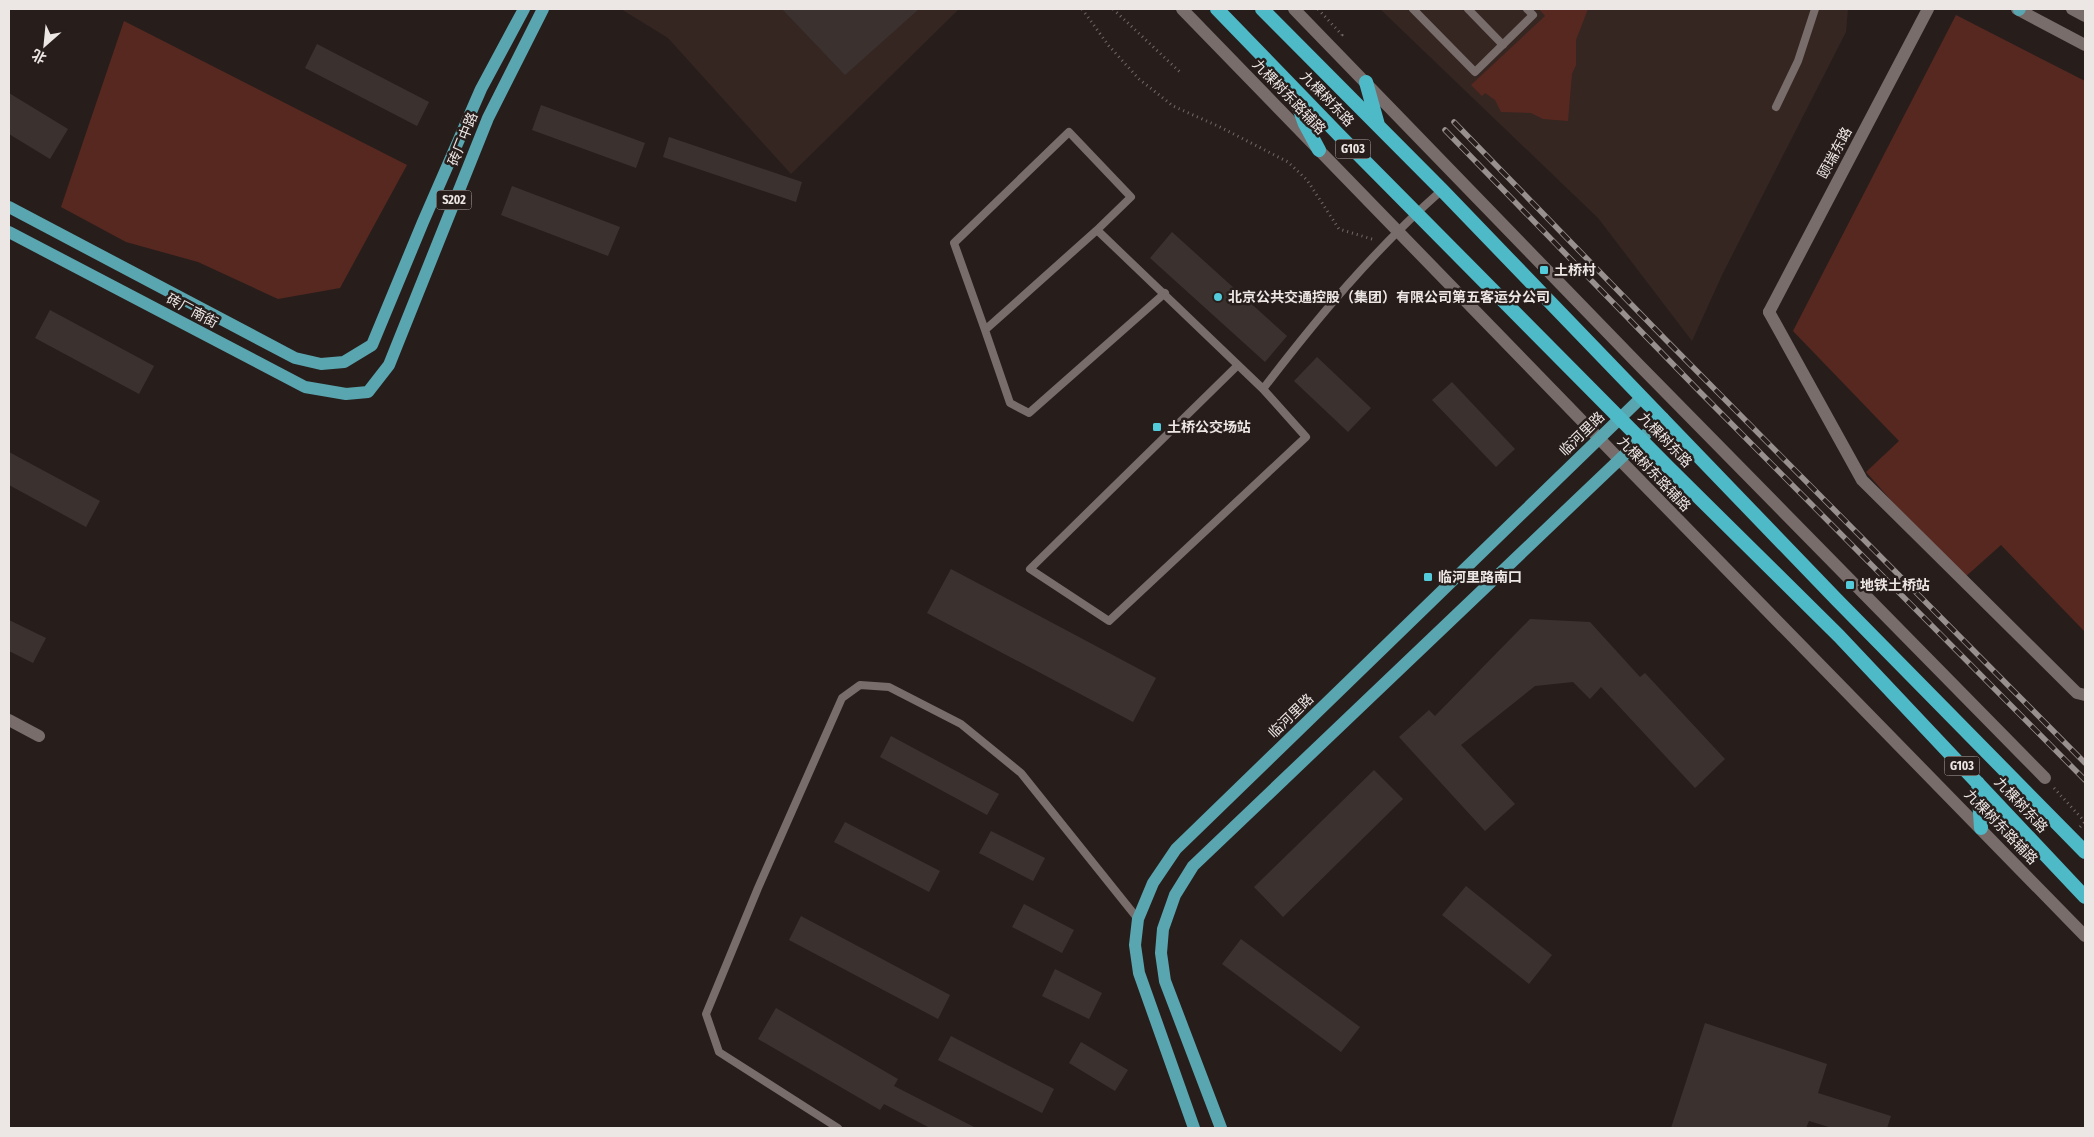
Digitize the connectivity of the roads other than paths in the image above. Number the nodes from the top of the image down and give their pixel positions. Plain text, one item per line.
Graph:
1 (524, 9) edge
2 (543, 9) edge
3 (1182, 9) edge
4 (1217, 9) edge
5 (1262, 9) edge
6 (1294, 9) edge
7 (1413, 9) edge
8 (1468, 9) edge
9 (1527, 9) edge
10 (1815, 9) edge
11 (1928, 9) edge
12 (2018, 9) edge
13 (2072, 9) edge
14 (2085, 16) edge
15 (1503, 45) junction
16 (2085, 45) edge
17 (1366, 82) junction
18 (1291, 85) junction
19 (1776, 107) dead end
20 (1378, 125) junction
21 (1319, 150) junction
22 (1442, 190) junction
23 (9, 207) edge
24 (1416, 213) junction
25 (1097, 230) junction
26 (1398, 230) junction
27 (9, 232) edge
28 (1165, 293) junction
29 (985, 330) junction
30 (344, 362) joint
31 (1238, 364) junction
32 (1263, 389) junction
33 (368, 392) joint
34 (1642, 397) junction
35 (1620, 417) junction
36 (1663, 418) junction
37 (1599, 438) junction
38 (1641, 439) junction
39 (1619, 459) junction
40 (2085, 695) edge
41 (9, 720) edge
42 (39, 736) dead end
43 (2045, 778) road end
44 (1978, 783) junction
45 (1981, 828) junction
46 (2085, 852) edge
47 (2085, 897) edge
48 (1138, 919) junction
49 (2085, 936) edge
50 (838, 1128) edge
51 (1194, 1128) edge
52 (1221, 1128) edge

1 - 30 main road, 砖厂中路 / S202
2 - 33 main road, 砖厂中路 / S202
3 - 21 street, 九棵树东路辅路
4 - 18 highway, 九棵树东路 / G103
5 - 20 highway, 九棵树东路 / G103
6 - 17 street
7 - 15 lane
8 - 15 lane
9 - 15 lane
10 - 19 lane
11 - 40 street, 颐瑞东路
12 - 16 street
13 - 14 street
17 - 20 highway
17 - 43 street
18 - 21 highway
18 - 24 highway, 九棵树东路 / G103
20 - 22 highway, 九棵树东路 / G103
21 - 26 street, 九棵树东路辅路
22 - 24 lane
22 - 34 highway, 九棵树东路 / G103
23 - 30 main road, 砖厂南街 / S202
24 - 26 lane
24 - 35 highway, 九棵树东路 / G103
25 - 28 lane
25 - 29 lane
25 - 29 lane
26 - 32 lane
26 - 37 street, 九棵树东路辅路
27 - 33 main road, 砖厂南街 / S202
28 - 29 lane
28 - 31 lane
31 - 32 lane
31 - 32 lane
34 - 35 main road, 临河里路
34 - 36 highway, 九棵树东路 / G103
35 - 37 main road, 临河里路
35 - 38 highway, 九棵树东路 / G103
36 - 38 main road
36 - 46 highway, 九棵树东路 / G103
37 - 39 street, 九棵树东路辅路
37 - 48 main road, 临河里路
38 - 39 main road
38 - 44 highway, 九棵树东路 / G103
39 - 45 street, 九棵树东路辅路
39 - 52 main road
41 - 42 street
44 - 45 highway
44 - 47 highway, 九棵树东路 / G103
45 - 49 street, 九棵树东路辅路
48 - 50 lane
48 - 51 main road, 临河里路

